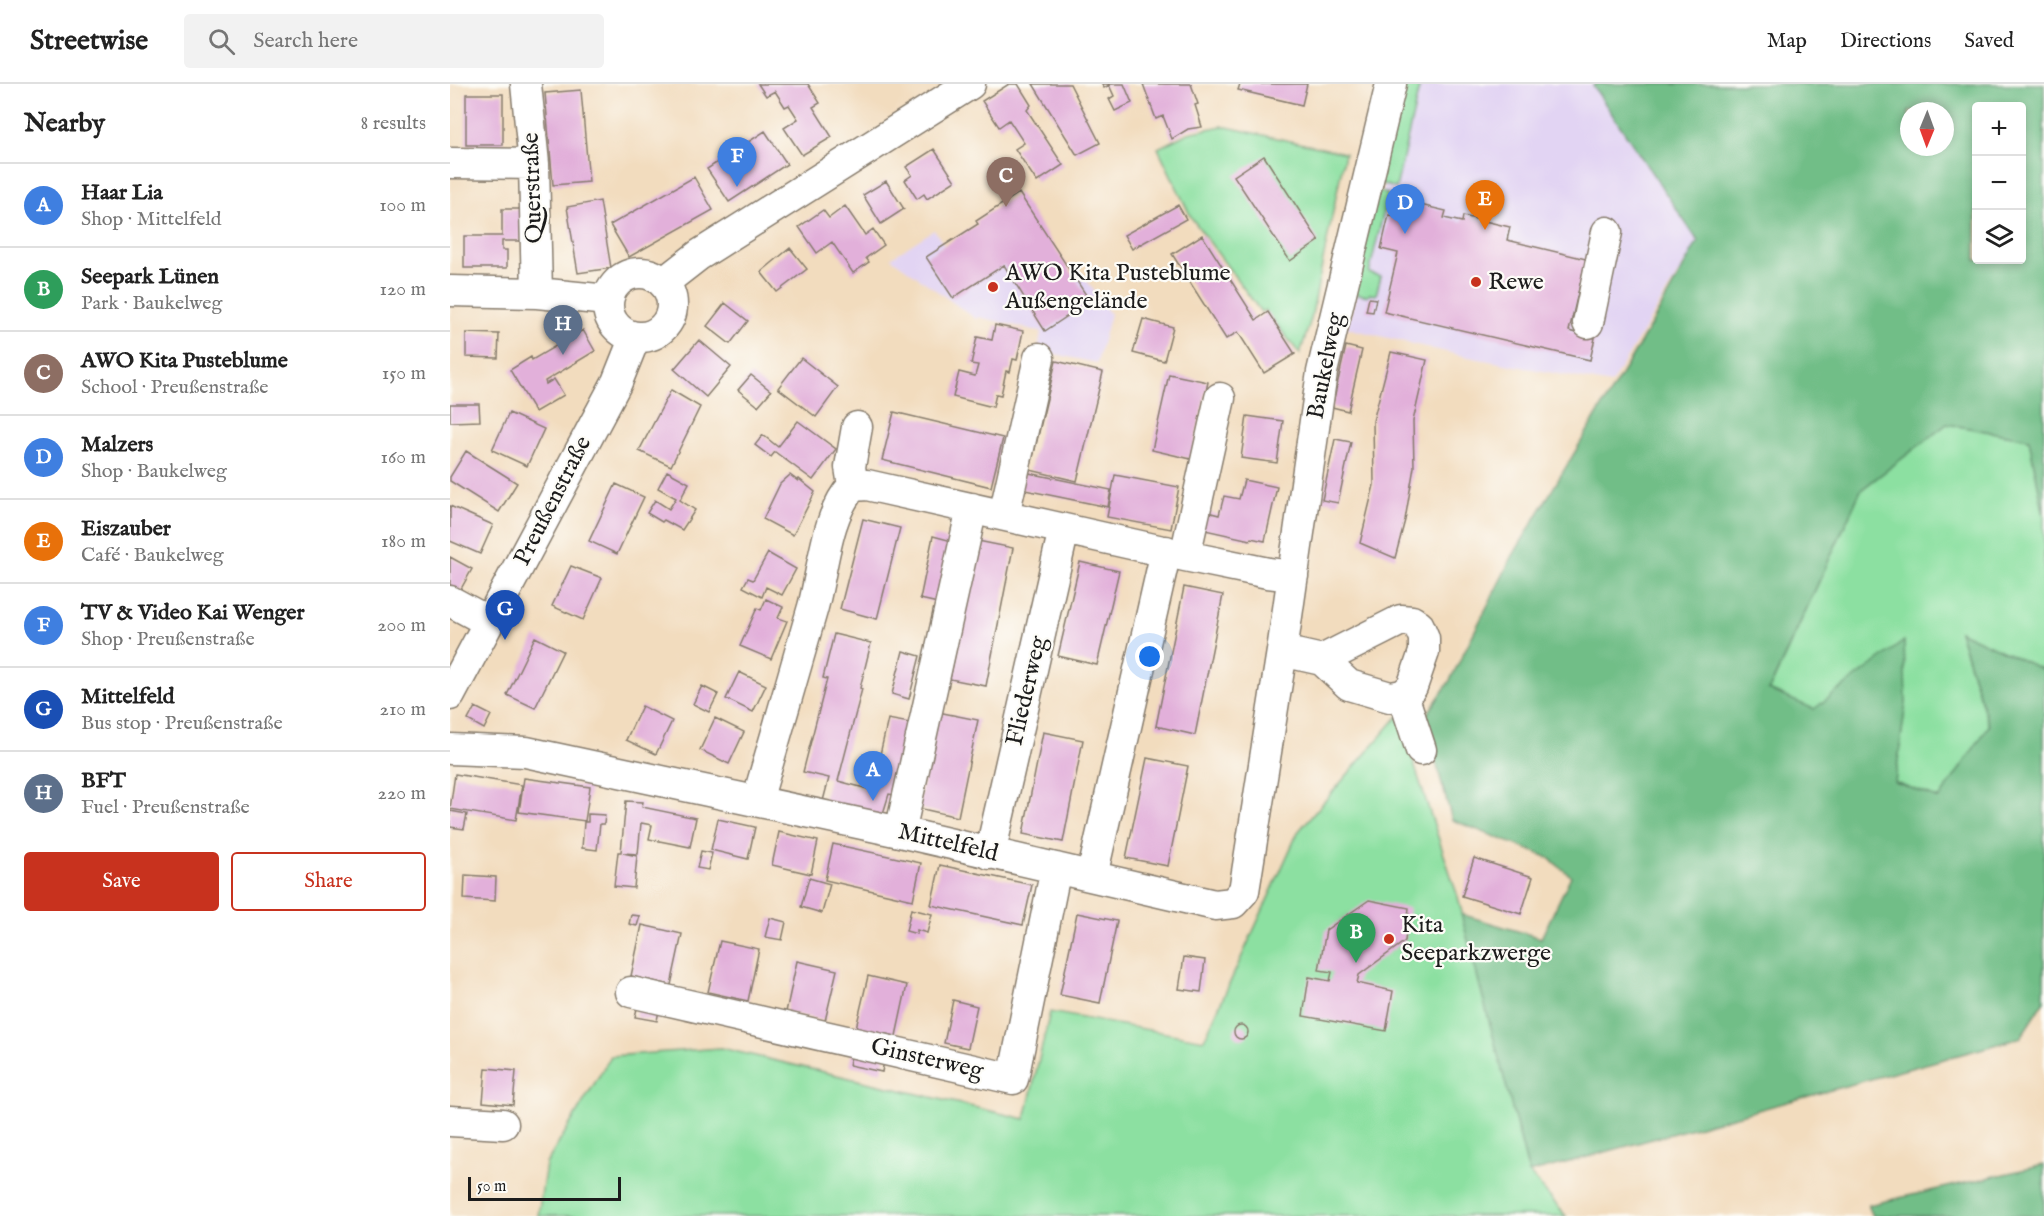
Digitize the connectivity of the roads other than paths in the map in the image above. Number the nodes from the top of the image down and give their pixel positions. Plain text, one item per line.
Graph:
1 (526, 84) edge
2 (970, 84) edge
3 (1391, 84) edge
4 (450, 164) edge
5 (534, 164) junction
6 (1607, 232) dead end
7 (663, 284) junction
8 (450, 291) edge
9 (537, 292) junction
10 (608, 300) junction
11 (1588, 323) dead end
12 (635, 337) junction
13 (1039, 358) dead end
14 (1220, 398) dead end
15 (857, 427) dead end
16 (853, 486) junction
17 (972, 508) junction
18 (1004, 515) junction
19 (1064, 529) junction
20 (1175, 554) junction
21 (1293, 576) junction
22 (450, 601) edge
23 (489, 622) junction
24 (1282, 651) junction
25 (1322, 660) junction
26 (1403, 695) junction
27 (450, 696) edge
28 (450, 749) edge
29 (1421, 750) dead end
30 (757, 801) junction
31 (900, 832) junction
32 (990, 854) junction
33 (1056, 868) junction
34 (1092, 876) junction
35 (1233, 903) joint
36 (631, 992) dead end
37 (450, 1121) edge
38 (503, 1124) dead end

1 - 5 street, Querstraße
2 - 7 street
3 - 21 street, Baukelweg
4 - 5 street
5 - 9 street, Querstraße
6 - 11 street
7 - 10 street
7 - 12 street
8 - 9 street
9 - 10 street
10 - 12 street
12 - 23 street, Preußenstraße
13 - 18 street
14 - 20 street
15 - 16 street
16 - 17 street
16 - 30 street
17 - 18 street
17 - 31 street
18 - 19 street
19 - 20 street
19 - 32 street, Fliederweg
20 - 21 street
20 - 34 street
21 - 24 street, Baukelweg
22 - 23 street
23 - 27 street, Preußenstraße
24 - 25 street
24 - 35 street, Baukelweg
25 - 26 street
25 - 26 street
26 - 29 street
28 - 30 street, Mittelfeld
30 - 31 street, Mittelfeld
31 - 32 street, Mittelfeld
32 - 33 street, Mittelfeld
33 - 34 street, Mittelfeld
33 - 36 street, Ginsterweg
34 - 35 street, Mittelfeld
37 - 38 street

